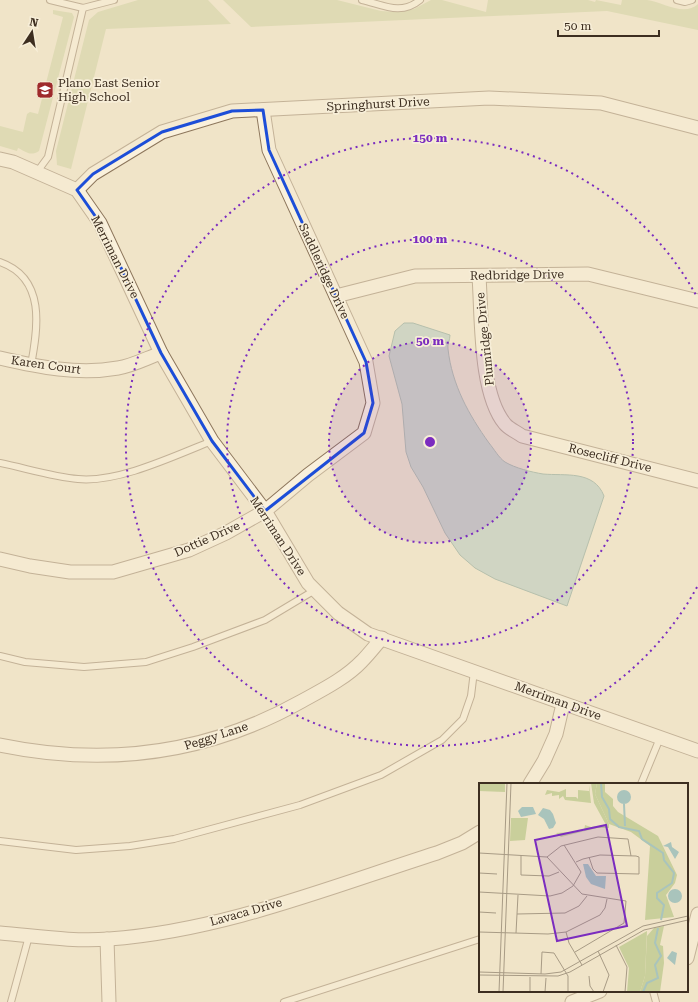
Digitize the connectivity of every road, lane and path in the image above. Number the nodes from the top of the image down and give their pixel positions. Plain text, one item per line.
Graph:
1 (50, 0) edge
2 (114, 0) edge
3 (362, 0) edge
4 (420, 0) edge
5 (677, 0) edge
6 (692, 0) edge
7 (83, 8) junction
8 (263, 110) junction
9 (698, 128) edge
10 (0, 159) edge
11 (37, 172) junction
12 (77, 190) junction
13 (0, 262) edge
14 (479, 276) junction
15 (336, 296) junction
16 (698, 301) edge
17 (161, 353) junction
18 (0, 358) edge
19 (31, 365) junction
20 (364, 433) joint
21 (522, 436) joint
22 (212, 442) junction
23 (0, 463) edge
24 (698, 481) edge
25 (265, 511) junction
26 (0, 559) edge
27 (315, 590) junction
28 (382, 638) junction
29 (0, 656) edge
30 (474, 671) junction
31 (562, 704) junction
32 (660, 738) junction
33 (0, 745) edge
34 (698, 751) edge
35 (531, 783) edge
36 (641, 783) edge
37 (479, 833) edge
38 (0, 841) edge
39 (698, 914) edge
40 (0, 933) edge
41 (29, 936) junction
42 (108, 939) junction
43 (479, 939) edge
44 (688, 954) edge
45 (597, 992) edge
46 (653, 992) edge
47 (11, 1002) edge
48 (108, 1002) edge
49 (284, 1002) edge
50 (572, 1002) edge
51 (656, 1002) edge

1 - 7 lane
2 - 7 lane
3 - 4 lane
5 - 6 lane
7 - 11 lane
8 - 9 street, Springhurst Drive
8 - 12 street, Springhurst Drive
8 - 15 street, Saddleridge Drive
10 - 11 street
11 - 12 street
12 - 17 street, Merriman Drive
13 - 19 lane
14 - 15 street, Redbridge Drive
14 - 16 street, Redbridge Drive
14 - 21 street, Plumridge Drive
15 - 20 street, Saddleridge Drive
17 - 19 street, Karen Court
17 - 22 street, Merriman Drive
18 - 19 street, Karen Court
20 - 25 street, Dottie Drive
21 - 24 street, Rosecliff Drive
22 - 23 lane
22 - 25 street, Merriman Drive
25 - 26 street, Dottie Drive
25 - 27 street, Merriman Drive
27 - 28 street, Merriman Drive
27 - 29 lane
28 - 30 street, Merriman Drive
28 - 33 street, Peggy Lane
30 - 31 street, Merriman Drive
30 - 38 lane
31 - 32 street, Merriman Drive
31 - 35 street
32 - 34 street, Merriman Drive
32 - 36 lane
37 - 42 street, Lavaca Drive
39 - 44 street
40 - 41 street, Lavaca Drive
41 - 42 street, Lavaca Drive
41 - 47 lane
42 - 48 street
43 - 49 lane
45 - 50 street
46 - 51 lane

